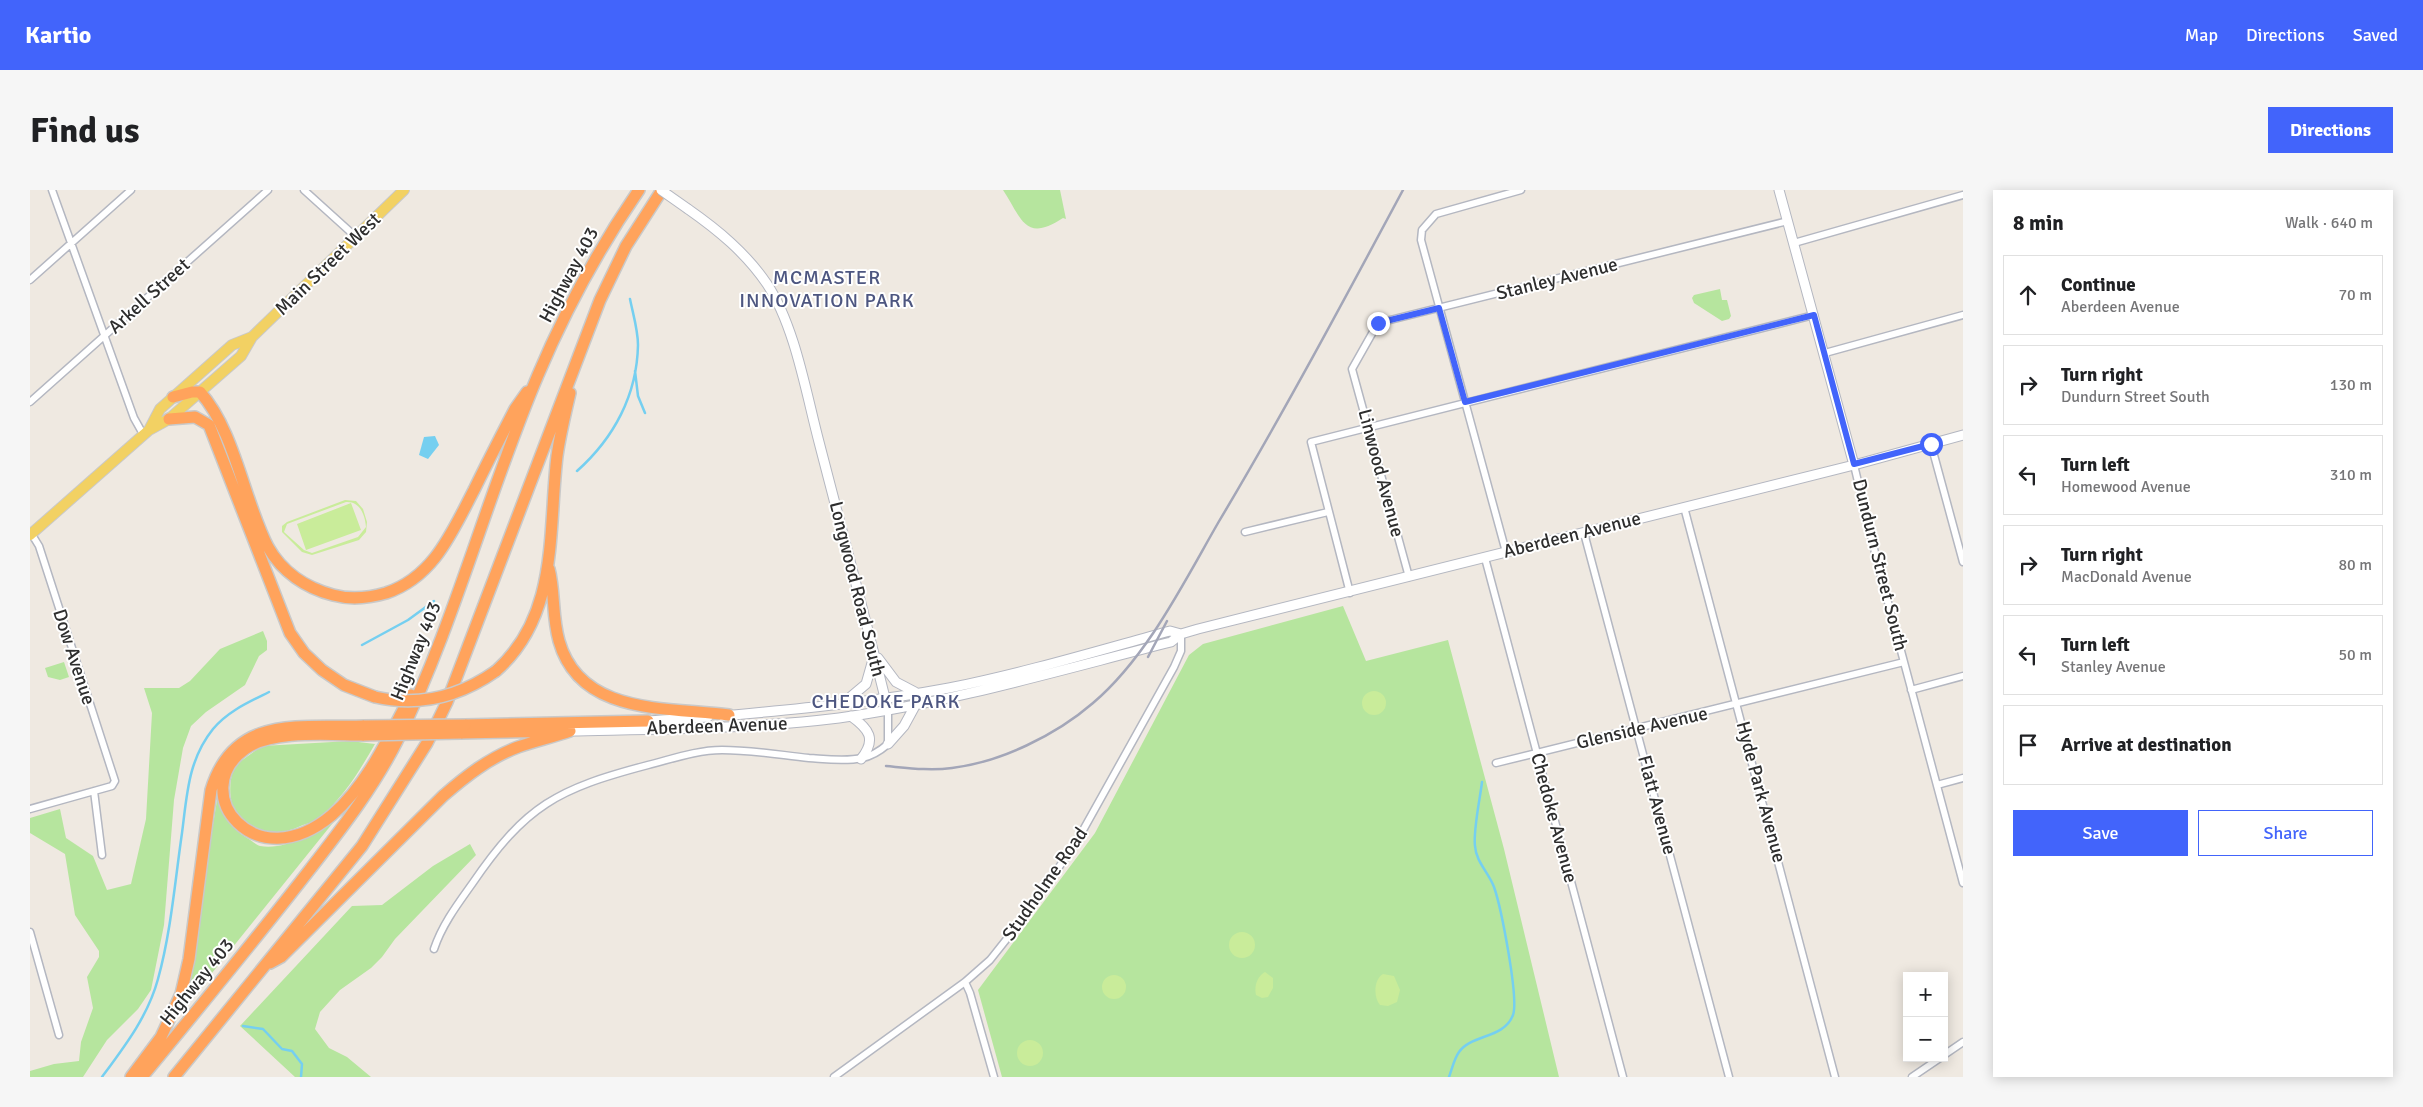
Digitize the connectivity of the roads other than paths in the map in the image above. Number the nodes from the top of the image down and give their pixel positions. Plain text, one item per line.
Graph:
1 (52, 190) edge
2 (131, 190) edge
3 (268, 190) edge
4 (304, 190) edge
5 (404, 190) edge
6 (639, 190) edge
7 (661, 190) edge
8 (1521, 190) edge
9 (1780, 190) edge
10 (1963, 195) edge
11 (1788, 221) junction
12 (356, 237) junction
13 (1794, 243) junction
14 (71, 244) junction
15 (30, 280) edge
16 (1439, 308) junction
17 (1814, 315) junction
18 (1963, 315) edge
19 (105, 336) junction
20 (252, 337) junction
21 (1825, 353) junction
22 (577, 356) junction
23 (1352, 369) joint
24 (538, 376) junction
25 (200, 392) junction
26 (173, 397) junction
27 (30, 402) edge
28 (1465, 402) junction
29 (169, 419) junction
30 (1370, 427) junction
31 (146, 432) junction
32 (1963, 435) edge
33 (1931, 444) junction
34 (1854, 464) junction
35 (1684, 507) junction
36 (1328, 512) junction
37 (1245, 532) dead end
38 (1584, 532) junction
39 (31, 534) edge
40 (1506, 552) junction
41 (1484, 558) junction
42 (1963, 562) edge
43 (549, 566) junction
44 (1409, 578) junction
45 (1350, 593) junction
46 (1181, 634) junction
47 (439, 643) junction
48 (874, 653) junction
49 (1904, 662) junction
50 (1963, 676) edge
51 (1911, 690) junction
52 (915, 692) junction
53 (885, 697) junction
54 (837, 703) junction
55 (916, 704) junction
56 (1738, 705) junction
57 (888, 710) junction
58 (729, 715) junction
59 (851, 716) junction
60 (648, 721) joint
61 (463, 729) junction
62 (1637, 729) junction
63 (364, 730) junction
64 (570, 731) junction
65 (888, 744) junction
66 (1537, 753) junction
67 (860, 759) junction
68 (1496, 763) dead end
69 (1963, 778) edge
70 (1937, 785) junction
71 (94, 791) junction
72 (30, 809) edge
73 (102, 855) dead end
74 (1963, 883) edge
75 (30, 932) edge
76 (434, 949) dead end
77 (264, 967) junction
78 (965, 982) junction
79 (59, 1035) dead end
80 (1963, 1042) edge
81 (1948, 1052) edge
82 (1934, 1062) edge
83 (131, 1077) edge
84 (142, 1077) edge
85 (174, 1077) edge
86 (834, 1077) edge
87 (994, 1077) edge
88 (1623, 1077) edge
89 (1729, 1077) edge
90 (1835, 1077) edge
91 (1912, 1077) edge

1 - 14 street
2 - 14 street
3 - 19 street, Arkell Street
4 - 12 street
5 - 12 main road, Main Street West
6 - 24 highway, Highway 403
7 - 22 highway, Highway 403
7 - 48 main road, Longwood Road South, bridge
8 - 16 street
9 - 11 main road, Dundurn Street South
10 - 13 street
11 - 13 main road, Dundurn Street South
11 - 16 street, Stanley Avenue
12 - 20 main road, Main Street West
13 - 17 main road, Dundurn Street South
14 - 15 street
14 - 19 street
16 - 23 street, Stanley Avenue
16 - 28 street
17 - 21 main road, Dundurn Street South
17 - 28 street
18 - 21 street
19 - 27 street, Arkell Street
19 - 31 street
20 - 25 main road, Main Street West
20 - 26 main road, Main Street West
21 - 34 main road, Dundurn Street South
22 - 43 highway
22 - 77 highway, Highway 403
23 - 30 street, Linwood Avenue
24 - 25 highway
24 - 47 highway, Highway 403
25 - 26 highway
25 - 29 main road, Main Street West
26 - 31 main road, Main Street West
28 - 30 street
28 - 40 street
29 - 31 main road, Main Street West
29 - 43 highway, bridge
30 - 36 street
30 - 44 street, Linwood Avenue
31 - 39 main road, Main Street West
32 - 33 main road, Aberdeen Avenue
33 - 34 main road, Aberdeen Avenue
33 - 42 street
34 - 35 main road, Aberdeen Avenue
34 - 49 street, Dundurn Street South
35 - 38 main road, Aberdeen Avenue
35 - 56 street, Hyde Park Avenue
36 - 37 street
36 - 45 street
38 - 40 main road, Aberdeen Avenue
38 - 62 street, Flatt Avenue
39 - 71 street, Dow Avenue
40 - 41 main road, Aberdeen Avenue
41 - 44 main road, Aberdeen Avenue
41 - 66 street, Chedoke Avenue
43 - 58 highway
44 - 45 main road, Aberdeen Avenue
45 - 46 main road, Aberdeen Avenue
46 - 52 main road, Aberdeen Avenue
46 - 55 main road, Aberdeen Avenue
46 - 78 street, Studholme Road
47 - 63 highway
47 - 84 highway, Highway 403
48 - 52 main road
48 - 53 main road, Longwood Road South
48 - 54 main road
49 - 51 street, Dundurn Street South
49 - 56 street, Glenside Avenue
50 - 51 street
51 - 70 street, Dundurn Street South
52 - 53 main road, Aberdeen Avenue
53 - 54 main road, Aberdeen Avenue
53 - 57 main road, Longwood Road South
54 - 58 main road, Aberdeen Avenue
55 - 57 main road, Aberdeen Avenue
55 - 65 main road
56 - 62 street, Glenside Avenue
56 - 90 street, Hyde Park Avenue
57 - 59 main road, Aberdeen Avenue
57 - 65 street, Longwood Road South
58 - 60 main road, Aberdeen Avenue
59 - 64 main road, Aberdeen Avenue
59 - 67 main road
60 - 61 highway
61 - 63 highway, bridge
61 - 64 highway
62 - 66 street, Glenside Avenue
62 - 89 street, Flatt Avenue
63 - 83 highway
64 - 77 highway
65 - 67 street
66 - 68 street, Glenside Avenue
66 - 88 street, Chedoke Avenue
67 - 76 street
69 - 70 street
70 - 74 street, Dundurn Street South
71 - 72 street
71 - 73 street
75 - 79 street
77 - 85 highway, Highway 403
78 - 86 street, Studholme Road
78 - 87 street
80 - 81 street
82 - 91 street

